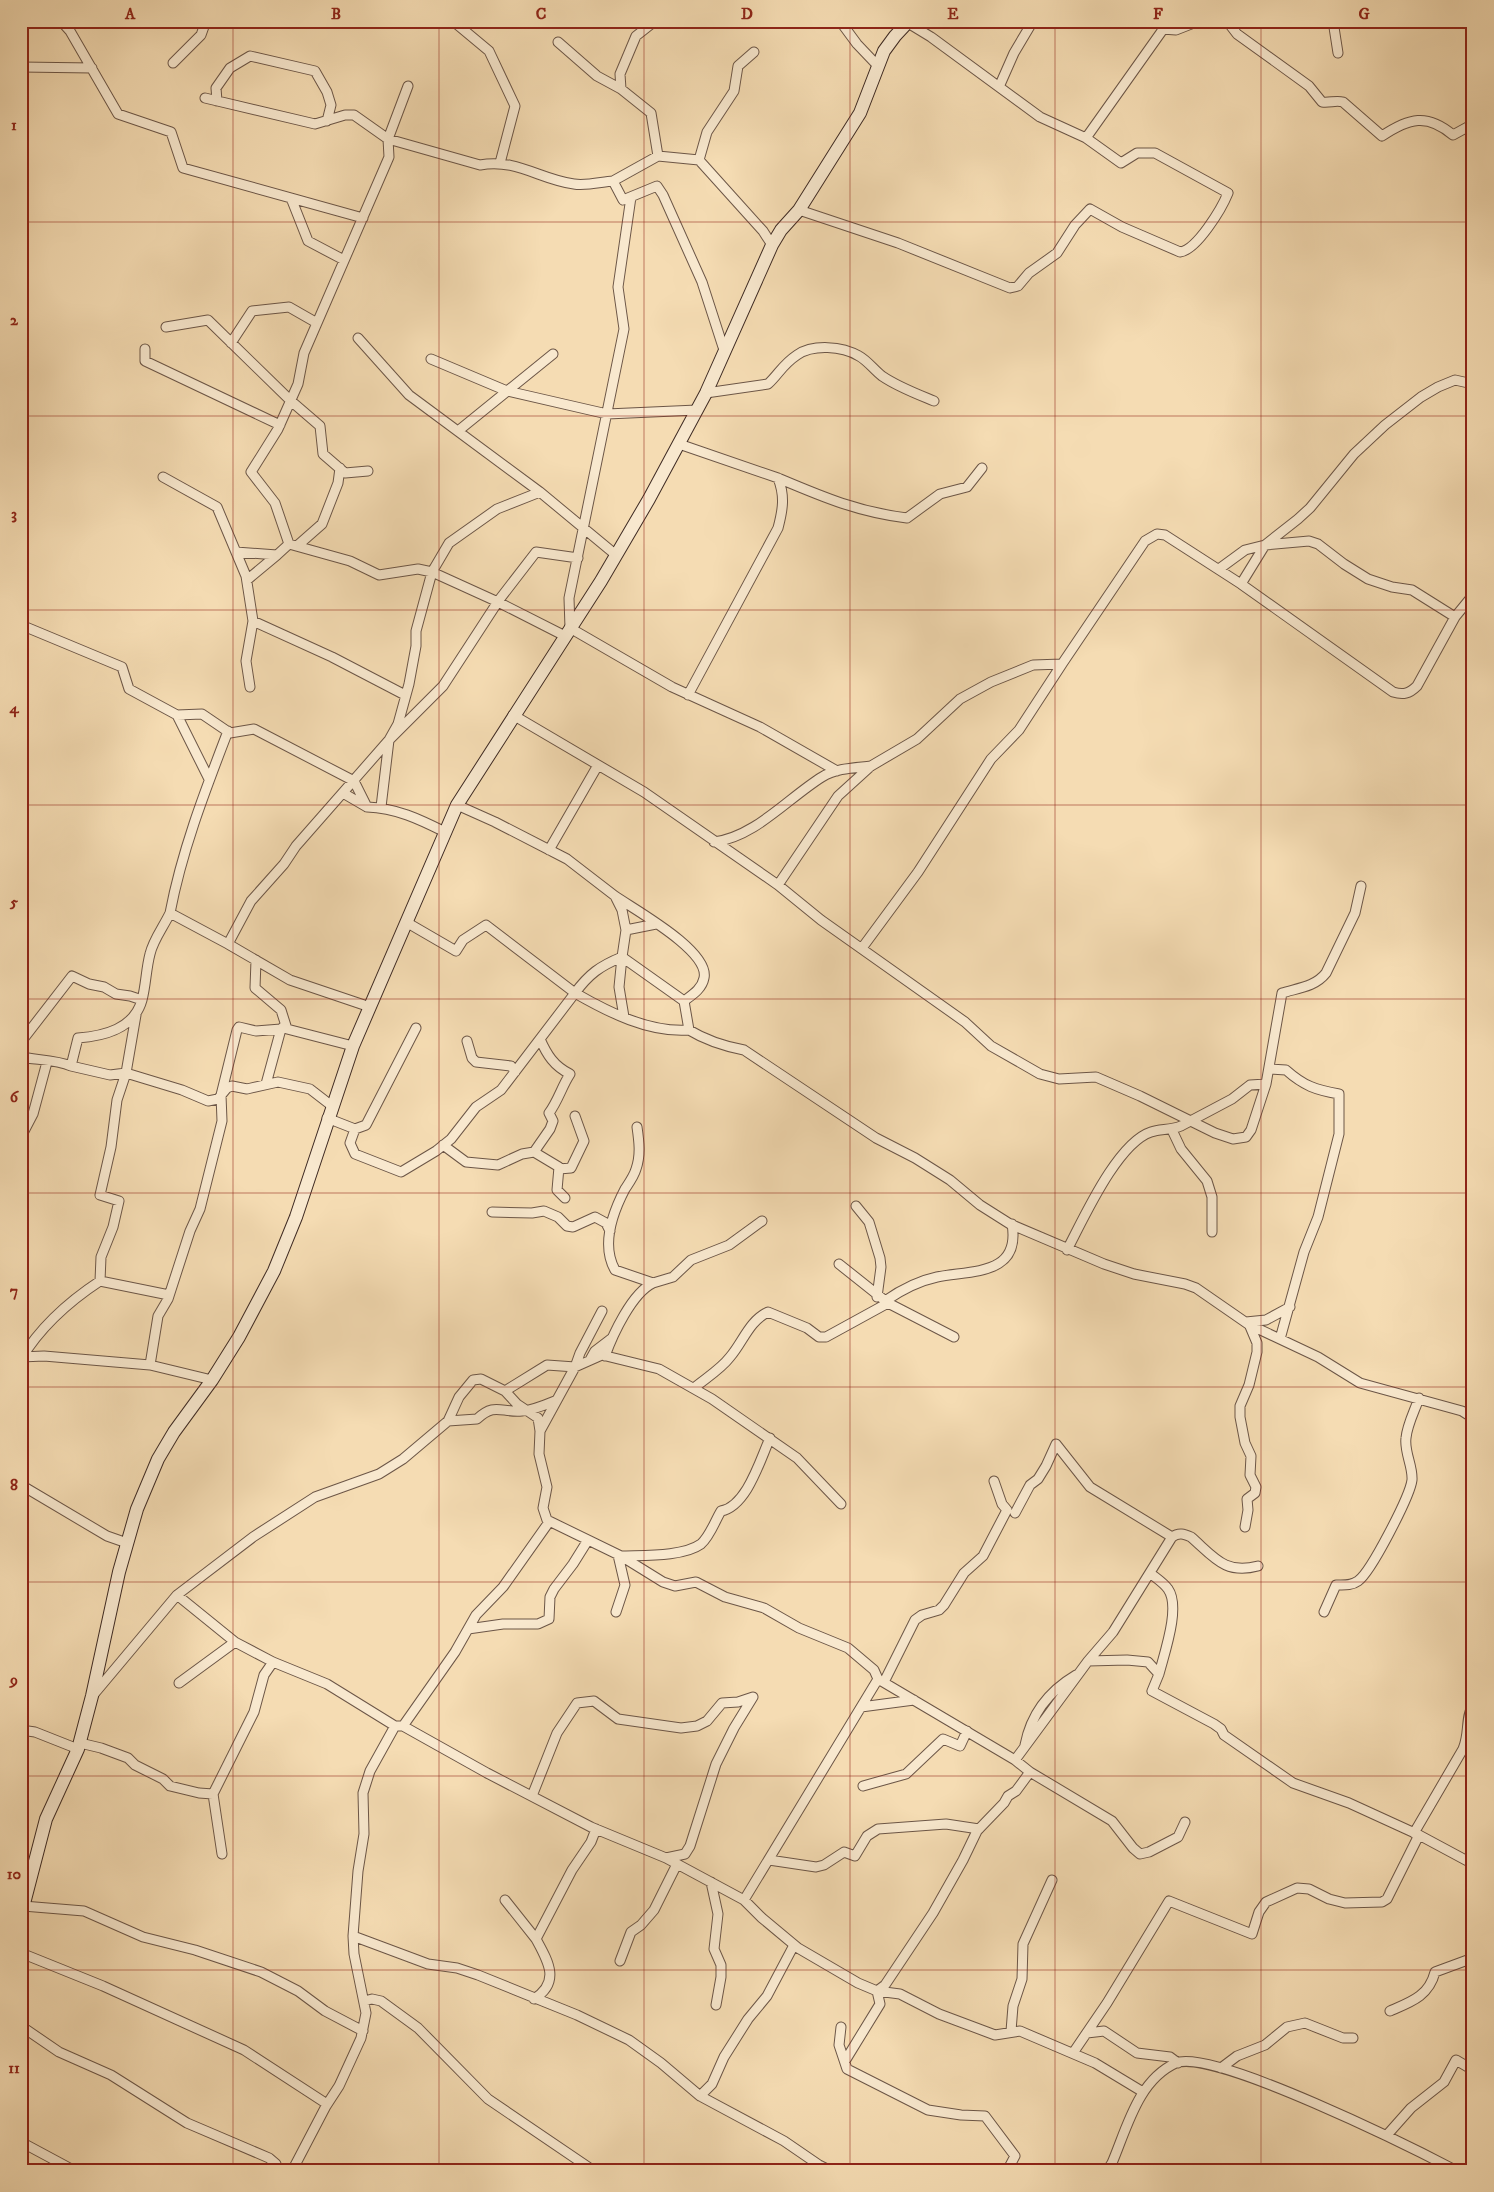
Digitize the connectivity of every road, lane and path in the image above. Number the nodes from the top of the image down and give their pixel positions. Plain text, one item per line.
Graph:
1 (61, 21) edge
2 (206, 21) edge
3 (454, 21) edge
4 (654, 21) edge
5 (840, 21) edge
6 (1033, 21) edge
7 (1169, 21) edge
8 (1199, 21) edge
9 (1226, 21) edge
10 (1333, 21) edge
11 (909, 22) edge
12 (1162, 29) junction
13 (558, 42) dead end
14 (754, 52) dead end
15 (1338, 53) dead end
16 (173, 64) dead end
17 (877, 65) junction
18 (21, 67) edge
19 (92, 68) junction
20 (408, 86) dead end
21 (999, 87) junction
22 (622, 89) junction
23 (204, 98) dead end
24 (217, 101) junction
25 (327, 121) junction
26 (1473, 124) edge
27 (1086, 138) junction
28 (388, 139) junction
29 (658, 156) junction
30 (700, 160) junction
31 (500, 163) junction
32 (613, 181) junction
33 (631, 197) junction
34 (291, 198) junction
35 (799, 210) junction
36 (363, 218) junction
37 (772, 245) junction
38 (344, 260) junction
39 (317, 323) junction
40 (166, 327) dead end
41 (358, 338) dead end
42 (231, 343) junction
43 (145, 349) dead end
44 (724, 350) junction
45 (553, 354) dead end
46 (431, 359) dead end
47 (1473, 384) edge
48 (507, 391) junction
49 (706, 393) junction
50 (291, 401) junction
51 (934, 401) dead end
52 (697, 410) junction
53 (607, 414) junction
54 (280, 424) junction
55 (458, 432) junction
56 (679, 444) junction
57 (340, 468) junction
58 (982, 468) dead end
59 (368, 471) dead end
60 (163, 477) dead end
61 (778, 478) junction
62 (540, 492) junction
63 (584, 530) junction
64 (293, 545) junction
65 (1266, 545) junction
66 (236, 552) junction
67 (276, 555) junction
68 (616, 555) junction
69 (578, 558) junction
70 (1219, 570) junction
71 (432, 572) junction
72 (247, 580) junction
73 (1241, 584) junction
74 (1473, 596) edge
75 (498, 602) junction
76 (1455, 617) junction
77 (253, 621) junction
78 (21, 625) edge
79 (568, 632) junction
80 (1062, 664) junction
81 (250, 687) dead end
82 (405, 695) junction
83 (688, 695) junction
84 (177, 715) junction
85 (513, 715) junction
86 (228, 731) junction
87 (389, 740) junction
88 (598, 765) junction
89 (871, 766) junction
90 (837, 771) junction
91 (209, 779) junction
92 (354, 781) junction
93 (343, 793) junction
94 (457, 805) junction
95 (366, 807) junction
96 (381, 807) junction
97 (445, 832) junction
98 (714, 842) junction
99 (549, 850) junction
100 (778, 885) junction
101 (1361, 886) dead end
102 (615, 896) junction
103 (170, 913) junction
104 (406, 922) junction
105 (656, 924) junction
106 (626, 930) junction
107 (228, 944) junction
108 (862, 948) junction
109 (622, 957) junction
110 (256, 960) junction
111 (575, 994) junction
112 (142, 1000) junction
113 (684, 1002) junction
114 (370, 1007) junction
115 (136, 1015) junction
116 (624, 1017) junction
117 (284, 1027) junction
118 (416, 1028) dead end
119 (689, 1030) junction
120 (540, 1039) junction
121 (467, 1041) dead end
122 (21, 1042) edge
123 (353, 1046) junction
124 (22, 1056) edge
125 (47, 1062) junction
126 (72, 1066) junction
127 (1269, 1069) junction
128 (514, 1072) junction
129 (126, 1073) junction
130 (266, 1084) junction
131 (1266, 1084) junction
132 (221, 1096) junction
133 (332, 1106) junction
134 (575, 1116) dead end
135 (328, 1118) junction
136 (1190, 1121) junction
137 (638, 1127) dead end
138 (354, 1129) junction
139 (1172, 1130) junction
140 (21, 1137) edge
141 (443, 1145) junction
142 (534, 1152) junction
143 (559, 1169) junction
144 (565, 1198) dead end
145 (856, 1206) dead end
146 (492, 1212) dead end
147 (762, 1221) dead end
148 (1012, 1224) junction
149 (610, 1231) junction
150 (1212, 1232) dead end
151 (1067, 1250) junction
152 (839, 1264) dead end
153 (100, 1281) junction
154 (653, 1283) junction
155 (169, 1295) junction
156 (883, 1299) junction
157 (1290, 1307) junction
158 (602, 1311) dead end
159 (1247, 1323) junction
160 (954, 1337) dead end
161 (612, 1338) junction
162 (1280, 1339) junction
163 (605, 1356) junction
164 (22, 1358) edge
165 (590, 1360) junction
166 (150, 1365) junction
167 (575, 1367) junction
168 (212, 1380) junction
169 (694, 1388) junction
170 (506, 1391) junction
171 (1419, 1398) junction
172 (557, 1400) junction
173 (528, 1410) junction
174 (1473, 1418) edge
175 (448, 1421) junction
176 (540, 1431) junction
177 (770, 1438) junction
178 (994, 1481) dead end
179 (21, 1485) edge
180 (841, 1504) dead end
181 (1015, 1513) dead end
182 (549, 1522) junction
183 (1245, 1527) dead end
184 (1172, 1537) junction
185 (588, 1540) junction
186 (127, 1543) junction
187 (620, 1556) junction
188 (1258, 1566) dead end
189 (1150, 1573) junction
190 (178, 1595) junction
191 (616, 1612) dead end
192 (1324, 1612) dead end
193 (468, 1629) junction
194 (235, 1642) junction
195 (273, 1662) junction
196 (1088, 1662) junction
197 (1159, 1674) junction
198 (881, 1680) junction
199 (179, 1683) dead end
200 (92, 1696) junction
201 (914, 1700) junction
202 (1473, 1704) edge
203 (861, 1707) junction
204 (399, 1726) junction
205 (21, 1730) edge
206 (967, 1732) junction
207 (79, 1746) junction
208 (1465, 1746) junction
209 (1473, 1752) edge
210 (1015, 1760) junction
211 (1030, 1772) junction
212 (863, 1786) dead end
213 (213, 1794) junction
214 (532, 1796) junction
215 (1185, 1822) dead end
216 (596, 1829) junction
217 (979, 1829) junction
218 (1417, 1834) junction
219 (222, 1854) dead end
220 (666, 1858) junction
221 (769, 1860) junction
222 (677, 1864) junction
223 (1473, 1864) edge
224 (1052, 1880) dead end
225 (711, 1882) junction
226 (505, 1900) dead end
227 (744, 1900) junction
228 (22, 1910) edge
229 (353, 1936) junction
230 (536, 1939) junction
231 (794, 1945) junction
232 (21, 1953) edge
233 (1473, 1958) edge
234 (620, 1961) dead end
235 (877, 1991) junction
236 (534, 1999) junction
237 (364, 2001) junction
238 (716, 2005) dead end
239 (1390, 2011) dead end
240 (21, 2026) edge
241 (841, 2027) dead end
242 (363, 2031) junction
243 (1010, 2031) junction
244 (1087, 2032) junction
245 (1353, 2038) dead end
246 (1072, 2053) junction
247 (845, 2061) junction
248 (1178, 2063) junction
249 (1221, 2068) junction
250 (1473, 2070) edge
251 (1143, 2092) junction
252 (700, 2096) junction
253 (328, 2104) junction
254 (1387, 2135) junction
255 (21, 2142) edge
256 (277, 2168) edge
257 (293, 2170) edge
258 (75, 2171) edge
259 (594, 2171) edge
260 (831, 2171) edge
261 (1007, 2171) edge
262 (1107, 2171) edge
263 (1457, 2171) edge

1 - 19 street
2 - 16 street
3 - 31 street
4 - 22 street
5 - 17 street
6 - 21 street
7 - 12 street
8 - 12 street
9 - 26 street
10 - 15 street
11 - 17 street
11 - 21 street
12 - 27 street
13 - 22 street
14 - 30 street
17 - 35 street
18 - 19 street
19 - 34 street
20 - 28 street
21 - 27 street
22 - 29 street
23 - 24 street
24 - 25 street
24 - 25 street
25 - 28 street
27 - 35 street
28 - 31 street
28 - 36 street
29 - 30 street
29 - 32 street
30 - 37 street
31 - 32 street
32 - 33 street
33 - 44 street
33 - 53 street
34 - 36 street
34 - 38 street
35 - 37 street
36 - 38 street
37 - 44 street
38 - 39 street
39 - 42 street
39 - 50 street
40 - 42 street
41 - 55 street
42 - 50 street
43 - 54 street
44 - 49 street
45 - 48 street
46 - 48 street
47 - 65 street
48 - 53 street
48 - 55 street
49 - 51 street
49 - 52 street
50 - 54 street
50 - 57 street
52 - 53 street
52 - 56 street
53 - 63 street
54 - 64 street
55 - 62 street
56 - 61 street
56 - 68 street
57 - 59 street
57 - 64 street
58 - 61 street
60 - 66 street
61 - 83 street
62 - 63 street
62 - 71 street
63 - 68 street
63 - 69 street
64 - 67 street
64 - 71 street
65 - 70 street
65 - 73 street
65 - 76 street
66 - 67 street
66 - 72 street
67 - 72 street
68 - 79 street
69 - 75 street
69 - 79 street
70 - 73 street
70 - 80 street
71 - 75 street
71 - 82 street
72 - 77 street
73 - 76 street
74 - 76 street
75 - 79 street
75 - 87 street
77 - 81 street
77 - 82 street
78 - 84 street
79 - 83 street
79 - 85 street
80 - 89 street
80 - 108 street
82 - 87 street
83 - 90 street
84 - 86 street
84 - 91 street
85 - 88 street
85 - 94 street
86 - 91 street
86 - 92 street
87 - 92 street
87 - 96 street
88 - 98 street
88 - 99 street
89 - 90 street
89 - 100 street
90 - 98 street
91 - 103 street
92 - 93 street
92 - 95 street
93 - 95 street
93 - 107 street
94 - 97 street
94 - 99 street
95 - 96 street
96 - 97 street
97 - 104 street
98 - 100 street
99 - 102 street
100 - 108 street
101 - 127 street
102 - 105 street
102 - 106 street
103 - 107 street
103 - 112 street
104 - 111 street
104 - 114 street
105 - 106 street
105 - 113 street
106 - 109 street
107 - 110 street
108 - 136 street
109 - 111 street
109 - 113 street
109 - 116 street
110 - 114 street
110 - 117 street
111 - 116 street
111 - 120 street
112 - 115 street
112 - 122 street
113 - 119 street
114 - 123 street
115 - 126 street
115 - 129 street
116 - 119 street
117 - 123 street
117 - 130 street
117 - 132 street
118 - 138 street
119 - 148 street
120 - 128 street
120 - 142 street
121 - 128 street
123 - 133 street
124 - 125 street
125 - 126 street
125 - 140 street
126 - 129 street
127 - 131 street
127 - 157 street
128 - 141 street
129 - 132 street
129 - 153 street
130 - 132 street
130 - 133 street
131 - 136 street
131 - 136 street
132 - 155 street
133 - 135 street
134 - 143 street
135 - 138 street
135 - 168 street
136 - 139 street
137 - 149 street
138 - 141 street
139 - 150 street
139 - 151 street
141 - 142 street
142 - 143 street
143 - 144 street
145 - 156 street
146 - 149 street
147 - 154 street
148 - 151 street
148 - 156 street
149 - 154 street
151 - 159 street
152 - 156 street
153 - 155 street
153 - 164 street
154 - 161 street
155 - 166 street
156 - 160 street
156 - 169 street
157 - 159 street
157 - 162 street
158 - 167 street
159 - 162 street
159 - 183 street
161 - 163 street
161 - 165 street
162 - 171 street
163 - 165 street
163 - 169 street
164 - 166 street
165 - 167 street
166 - 168 street
167 - 170 street
167 - 172 street
168 - 186 street
169 - 177 street
170 - 173 street
170 - 175 street
171 - 174 street
171 - 192 street
172 - 173 street
172 - 176 street
173 - 175 street
173 - 176 street
175 - 190 street
176 - 182 street
177 - 180 street
177 - 187 street
178 - 198 street
179 - 186 street
181 - 184 street
182 - 185 street
182 - 193 street
184 - 188 street
184 - 189 street
185 - 187 street
185 - 193 street
186 - 200 street
187 - 191 street
187 - 198 street
189 - 196 street
189 - 197 street
190 - 194 street
190 - 200 street
193 - 204 street
194 - 195 street
194 - 199 street
195 - 204 street
195 - 213 street
196 - 197 street
196 - 210 street
197 - 218 street
198 - 201 street
198 - 203 street
200 - 207 street
201 - 203 street
201 - 206 street
202 - 208 street
203 - 221 street
204 - 214 street
204 - 229 street
205 - 207 street
206 - 210 street
206 - 212 street
207 - 213 street
207 - 228 street
208 - 209 street
208 - 218 street
210 - 211 street
211 - 215 street
211 - 217 street
213 - 219 street
214 - 216 street
214 - 220 street
216 - 220 street
216 - 230 street
217 - 221 street
217 - 235 street
218 - 223 street
218 - 244 street
220 - 222 street
221 - 227 street
222 - 225 street
222 - 234 street
224 - 243 street
225 - 227 street
225 - 238 street
226 - 230 street
227 - 231 street
228 - 242 street
229 - 236 street
229 - 237 street
230 - 236 street
231 - 235 street
231 - 252 street
232 - 253 street
233 - 239 street
235 - 243 street
235 - 247 street
236 - 252 street
237 - 242 street
237 - 259 street
240 - 256 street
241 - 247 street
242 - 253 street
243 - 246 street
244 - 246 street
244 - 248 street
245 - 249 street
246 - 251 street
247 - 261 street
248 - 249 street
248 - 251 street
249 - 254 street
250 - 254 street
251 - 262 street
252 - 260 street
253 - 257 street
254 - 263 street
255 - 258 street
256 - 257 street

